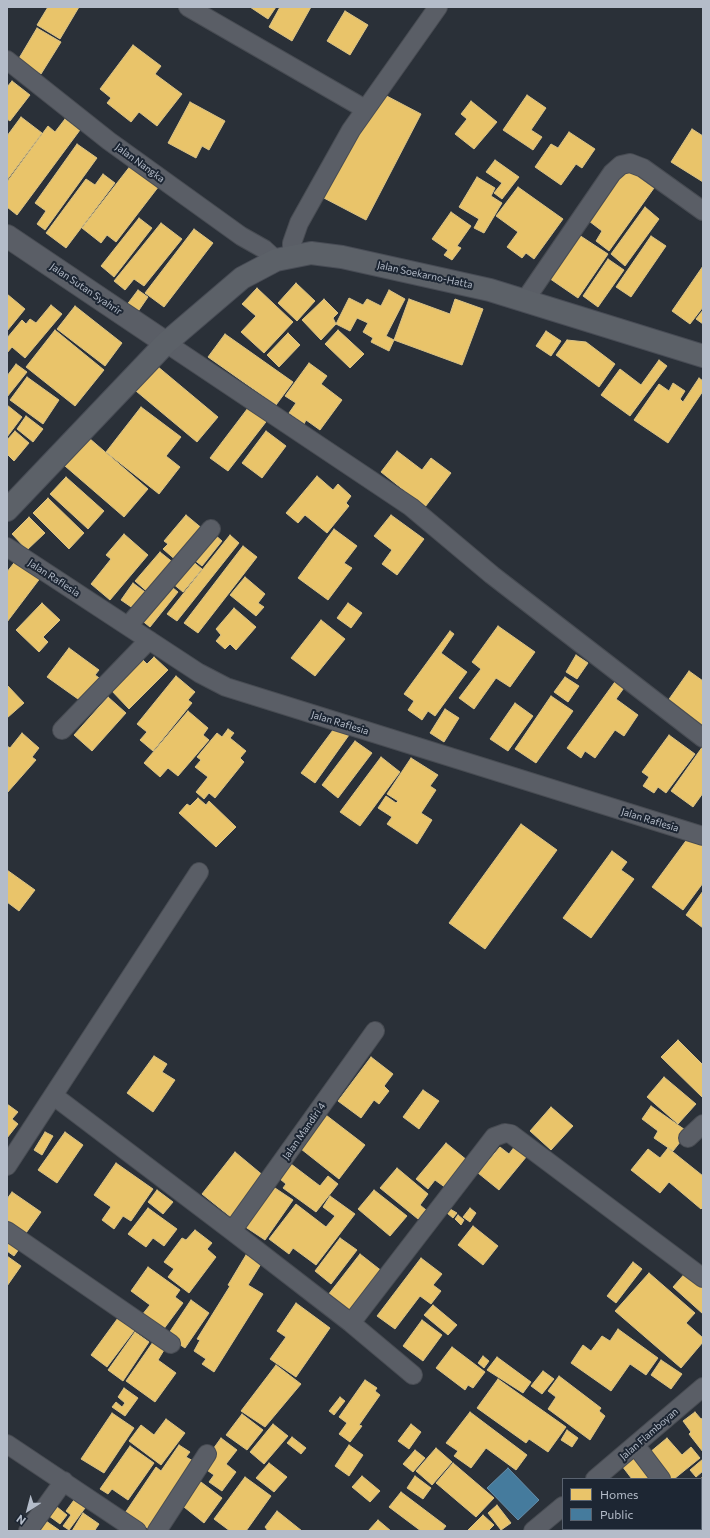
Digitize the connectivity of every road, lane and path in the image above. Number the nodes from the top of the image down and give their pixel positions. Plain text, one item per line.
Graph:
1 (188, 7) edge
2 (438, 7) edge
3 (7, 60) edge
4 (365, 109) junction
5 (703, 211) edge
6 (7, 236) edge
7 (284, 258) junction
8 (524, 300) junction
9 (166, 342) junction
10 (703, 356) edge
11 (7, 510) edge
12 (211, 529) dead end
13 (7, 547) edge
14 (128, 626) junction
15 (149, 640) junction
16 (62, 730) dead end
17 (703, 738) edge
18 (703, 836) edge
19 (199, 872) dead end
20 (375, 1031) dead end
21 (54, 1096) junction
22 (703, 1124) edge
23 (688, 1138) dead end
24 (7, 1166) edge
25 (7, 1231) edge
26 (232, 1231) junction
27 (703, 1278) edge
28 (351, 1323) junction
29 (171, 1344) dead end
30 (413, 1375) dead end
31 (703, 1387) edge
32 (7, 1444) edge
33 (636, 1446) junction
34 (207, 1454) dead end
35 (596, 1478) edge
36 (660, 1478) edge
37 (64, 1481) junction
38 (562, 1507) edge
39 (28, 1531) edge
40 (137, 1531) edge
41 (157, 1531) edge
42 (533, 1531) edge

1 - 4 street
2 - 4 street
3 - 7 street, Jalan Nangka
4 - 7 street
5 - 8 street
6 - 9 street, Jalan Sutan Syahrir
7 - 8 main road, Jalan Soekarno-Hatta
7 - 9 main road, Jalan Soekarno-Hatta
8 - 10 main road, Jalan Soekarno-Hatta
9 - 11 main road, Jalan Soekarno-Hatta
9 - 17 street
12 - 14 street
13 - 14 street, Jalan Raflesia
14 - 15 street, Jalan Raflesia
15 - 16 street
15 - 18 street, Jalan Raflesia
19 - 21 street
20 - 26 street, Jalan Mandiri 4
21 - 24 street
21 - 26 street
22 - 23 street
25 - 29 street
26 - 28 street
27 - 28 street
28 - 30 street
31 - 33 street, Jalan Flamboyan
32 - 37 street
33 - 35 street, Jalan Flamboyan
33 - 36 street
34 - 41 street
37 - 39 street
37 - 40 street
38 - 42 street

